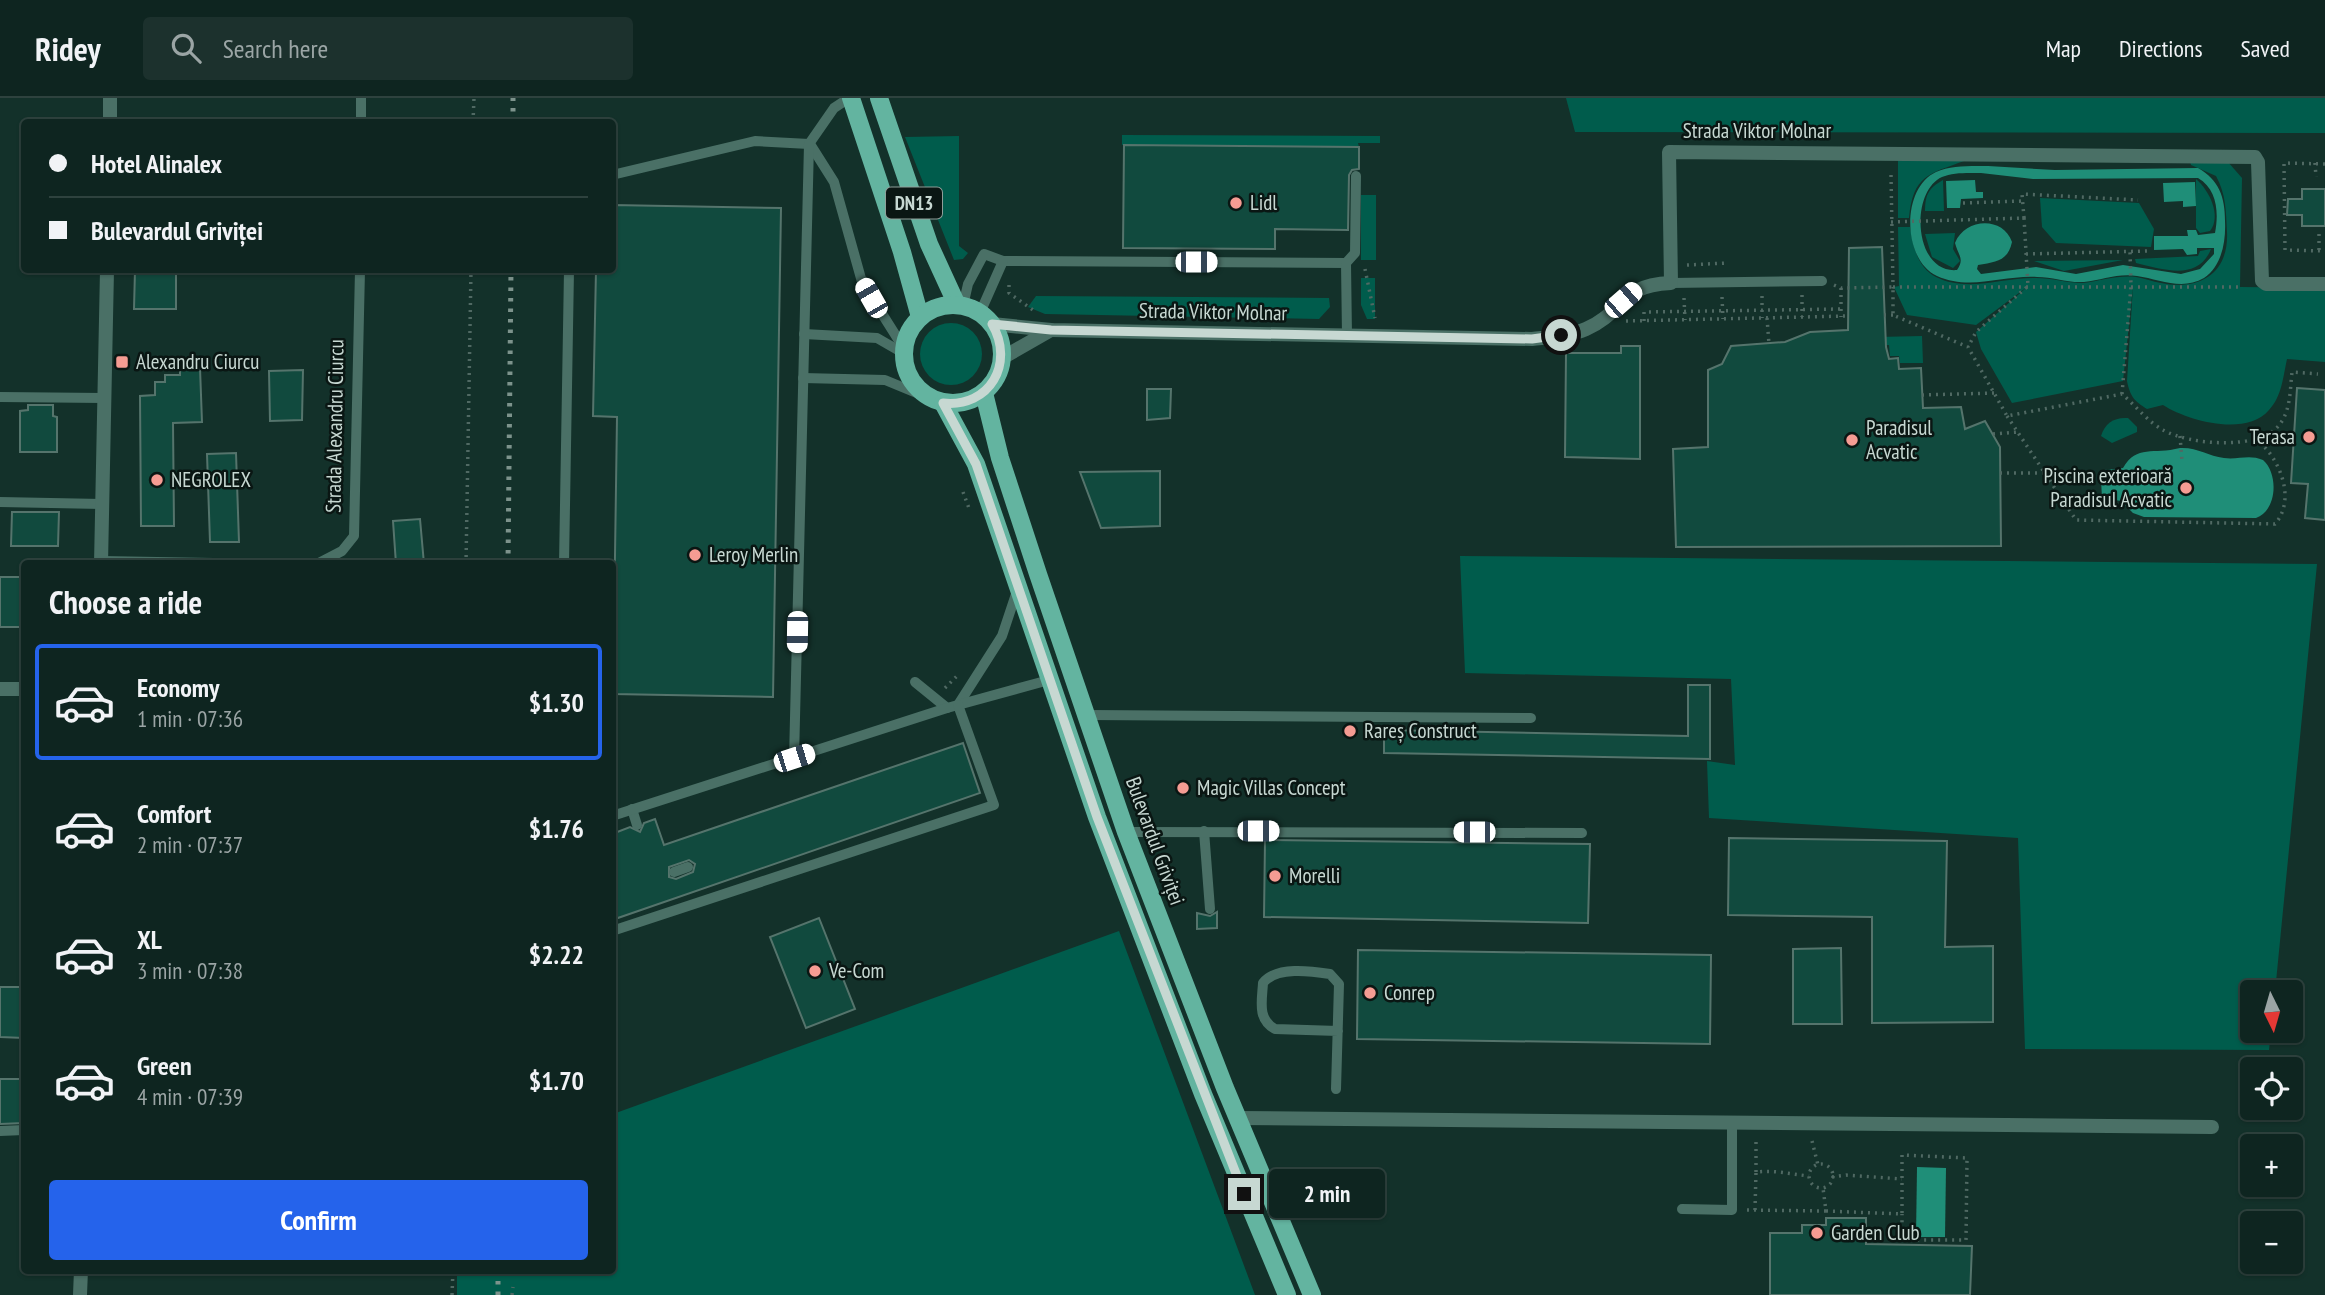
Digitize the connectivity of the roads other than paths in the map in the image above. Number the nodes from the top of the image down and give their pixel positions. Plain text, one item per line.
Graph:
1 (110, 98) edge
2 (361, 98) edge
3 (850, 98) edge
4 (879, 98) edge
5 (110, 119) edge
6 (361, 119) edge
7 (809, 144) junction
8 (616, 174) edge
9 (1356, 176) dead end
10 (1006, 261) junction
11 (1346, 263) junction
12 (107, 273) edge
13 (360, 273) edge
14 (569, 273) edge
15 (1822, 281) road end
16 (1671, 282) junction
17 (2325, 284) edge
18 (960, 305) junction
19 (920, 317) junction
20 (986, 318) junction
21 (1051, 330) junction
22 (804, 334) junction
23 (1347, 336) junction
24 (903, 350) junction
25 (1002, 358) junction
26 (803, 378) junction
27 (984, 393) junction
28 (0, 397) edge
29 (104, 398) junction
30 (937, 401) junction
31 (0, 502) edge
32 (103, 504) junction
33 (101, 560) edge
34 (325, 560) edge
35 (564, 560) edge
36 (1018, 587) junction
37 (1049, 680) junction
38 (915, 681) dead end
39 (0, 689) edge
40 (21, 690) edge
41 (958, 705) junction
42 (947, 708) junction
43 (1088, 715) junction
44 (1531, 718) dead end
45 (794, 758) junction
46 (632, 809) junction
47 (616, 815) edge
48 (637, 825) dead end
49 (1203, 831) junction
50 (1126, 832) junction
51 (1582, 833) dead end
52 (688, 867) dead end
53 (674, 872) dead end
54 (1210, 909) dead end
55 (616, 930) edge
56 (1338, 1031) junction
57 (1336, 1089) dead end
58 (1237, 1118) junction
59 (1732, 1123) junction
60 (2212, 1127) dead end
61 (21, 1130) edge
62 (0, 1131) edge
63 (1682, 1209) dead end
64 (81, 1274) edge
65 (80, 1295) edge
66 (1287, 1295) edge
67 (1312, 1295) edge

1 - 5 street
2 - 6 lane
3 - 7 lane
3 - 19 main road, DN13
4 - 18 main road, DN13
7 - 8 lane
7 - 22 lane
7 - 24 lane
9 - 11 lane
10 - 11 lane
10 - 18 lane
10 - 20 lane
11 - 23 lane
12 - 29 street
13 - 34 lane, Strada Alexandru Ciurcu
14 - 35 lane
15 - 16 lane
16 - 17 street, Strada Viktor Molnar
16 - 23 street, Strada Viktor Molnar
18 - 19 main road
18 - 20 main road
19 - 24 main road
20 - 21 street, Strada Viktor Molnar
20 - 25 main road
21 - 23 street, Strada Viktor Molnar
21 - 25 street
22 - 24 lane
22 - 26 lane
24 - 30 main road
25 - 27 main road
26 - 30 lane
26 - 45 lane
27 - 30 main road
27 - 43 main road, Bulevardul Griviței
28 - 29 lane
29 - 32 street
30 - 36 main road
31 - 32 lane
32 - 33 street
36 - 37 main road
36 - 41 lane
37 - 41 lane
37 - 66 main road
38 - 42 lane
39 - 40 street
41 - 42 lane
41 - 55 lane
42 - 45 lane
43 - 44 lane
43 - 50 main road, Bulevardul Griviței
45 - 46 lane
46 - 47 lane
46 - 48 lane
49 - 50 lane
49 - 51 lane
49 - 54 lane
50 - 58 main road, Bulevardul Griviței
52 - 53 lane
56 - 56 lane
56 - 57 lane
58 - 59 street
58 - 67 main road, Bulevardul Griviței
59 - 60 street
59 - 63 lane
61 - 62 lane
64 - 65 street

